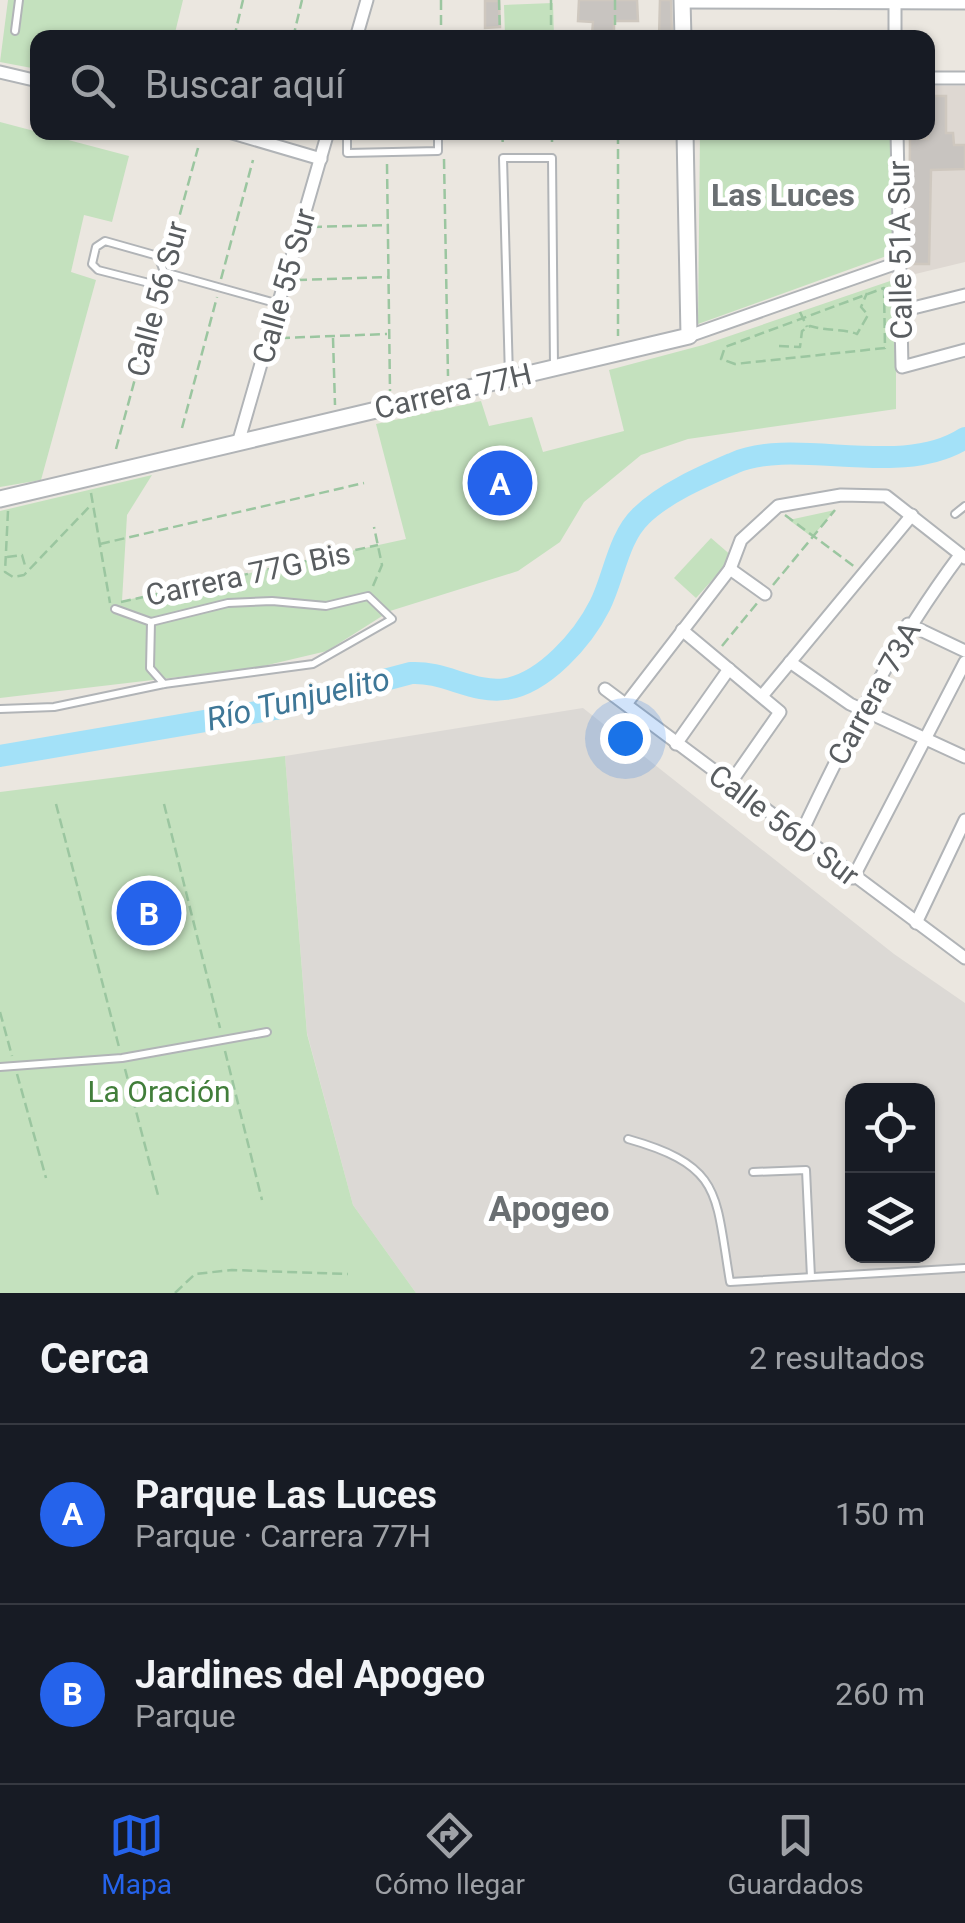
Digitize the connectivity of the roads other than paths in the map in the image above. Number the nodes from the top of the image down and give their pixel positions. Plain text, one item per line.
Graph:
1 (19, 0) edge
2 (367, 0) edge
3 (682, 1) edge
4 (895, 1) edge
5 (965, 2) edge
6 (358, 30) edge
7 (683, 30) edge
8 (896, 30) edge
9 (15, 31) dead end
10 (0, 72) edge
11 (30, 78) edge
12 (935, 78) edge
13 (965, 78) edge
14 (257, 140) edge
15 (326, 140) edge
16 (348, 140) edge
17 (440, 140) edge
18 (685, 140) edge
19 (897, 140) edge
20 (321, 158) junction
21 (900, 262) junction
22 (164, 272) junction
23 (965, 295) edge
24 (278, 304) junction
25 (901, 312) junction
26 (689, 336) junction
27 (965, 350) edge
28 (554, 367) junction
29 (509, 378) junction
30 (239, 440) junction
31 (4, 504) edge
32 (965, 506) edge
33 (955, 514) dead end
34 (912, 515) junction
35 (963, 556) edge
36 (730, 570) junction
37 (765, 594) road end
38 (115, 610) road end
39 (151, 622) junction
40 (908, 624) junction
41 (682, 630) junction
42 (965, 650) edge
43 (790, 662) junction
44 (965, 662) edge
45 (729, 669) junction
46 (164, 684) junction
47 (605, 689) dead end
48 (762, 696) junction
49 (626, 704) junction
50 (862, 708) junction
51 (0, 709) edge
52 (926, 738) junction
53 (676, 744) junction
54 (965, 758) edge
55 (729, 786) junction
56 (965, 820) edge
57 (800, 838) junction
58 (853, 878) junction
59 (916, 923) junction
60 (965, 958) edge
61 (267, 1032) dead end
62 (0, 1067) edge
63 (628, 1139) dead end
64 (753, 1172) dead end
65 (965, 1268) edge
66 (811, 1277) junction
67 (730, 1282) junction
68 (731, 1293) edge

1 - 9 lane
2 - 6 street
3 - 4 street
3 - 7 street
4 - 5 street
4 - 8 street
10 - 11 street
12 - 13 street
14 - 20 street
15 - 20 street, Calle 55 Sur
16 - 17 lane
18 - 26 street
19 - 21 street, Calle 51A Sur
20 - 24 street, Calle 55 Sur
21 - 25 street, Calle 51A Sur
21 - 26 street, Carrera 77H
22 - 22 lane
22 - 24 lane
23 - 25 street
24 - 30 street, Calle 55 Sur
25 - 27 street, Calle 51A Sur
26 - 28 street, Carrera 77H
28 - 29 street, Carrera 77H
28 - 29 lane
29 - 30 street, Carrera 77H
30 - 31 street, Carrera 77H
32 - 33 lane
34 - 35 street
34 - 36 street
34 - 43 street
35 - 40 street, Carrera 73A
36 - 37 street
36 - 41 street
38 - 39 lane, Carrera 77G Bis
39 - 46 lane
39 - 46 lane, Carrera 77G Bis
40 - 42 street
40 - 50 street, Carrera 73A
41 - 45 street
41 - 49 street
43 - 48 street
43 - 50 street
44 - 52 street
45 - 48 street
45 - 53 street
46 - 51 lane
47 - 49 street, Calle 56D Sur
48 - 55 street
49 - 53 street, Calle 56D Sur
50 - 52 street
50 - 57 street, Carrera 73A
52 - 54 street
52 - 58 street
53 - 55 street, Calle 56D Sur
55 - 57 street, Calle 56D Sur
56 - 59 street
57 - 58 street, Calle 56D Sur
58 - 59 street, Calle 56D Sur
59 - 60 street, Calle 56D Sur
61 - 62 lane
63 - 67 lane
64 - 66 lane
65 - 66 lane
66 - 67 lane
67 - 68 lane

